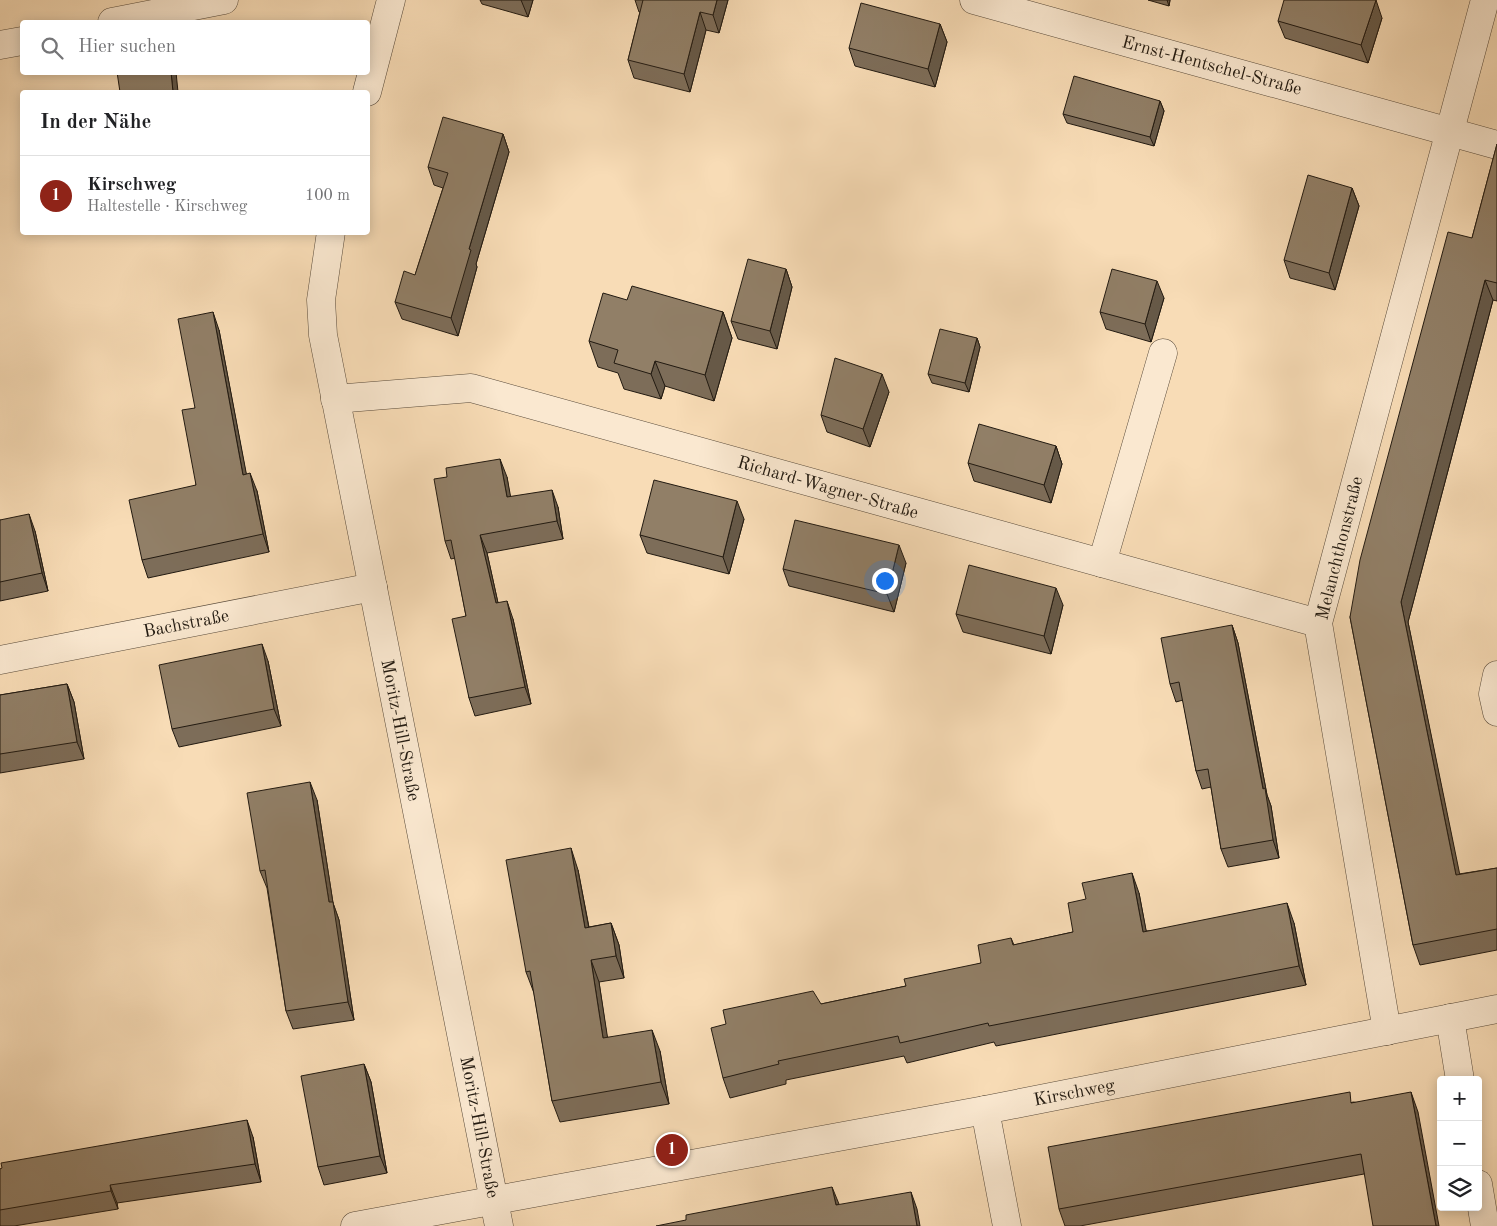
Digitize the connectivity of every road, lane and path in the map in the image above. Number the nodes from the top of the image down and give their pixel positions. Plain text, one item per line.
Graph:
1 (224, 0) edge
2 (391, 0) edge
3 (974, 0) edge
4 (1484, 0) edge
5 (122, 20) edge
6 (20, 41) edge
7 (0, 45) edge
8 (368, 90) edge
9 (1449, 131) junction
10 (1497, 145) edge
11 (331, 235) edge
12 (1163, 353) dead end
13 (335, 399) junction
14 (1102, 563) junction
15 (373, 587) junction
16 (1318, 623) junction
17 (0, 660) edge
18 (1497, 675) edge
19 (1497, 712) edge
20 (1497, 1009) edge
21 (1450, 1018) junction
22 (1387, 1031) junction
23 (1459, 1076) edge
24 (984, 1110) junction
25 (1482, 1205) edge
26 (496, 1213) edge
27 (355, 1226) edge
28 (1007, 1226) edge
29 (1486, 1226) edge

1 - 5 street
2 - 8 street
3 - 9 street, Ernst-Hentschel-Straße
4 - 9 street, Melanchthonstraße
6 - 7 street
9 - 10 street
9 - 16 street, Melanchthonstraße
11 - 13 street, Moritz-Hill-Straße
12 - 14 street
13 - 14 street, Richard-Wagner-Straße
13 - 15 street, Moritz-Hill-Straße
14 - 16 street, Richard-Wagner-Straße
15 - 17 street, Bachstraße
15 - 26 street, Moritz-Hill-Straße
16 - 22 street, Melanchthonstraße
18 - 19 street
20 - 21 street, Kirschweg
21 - 22 street, Kirschweg
21 - 23 street
22 - 24 street, Kirschweg
24 - 26 street, Kirschweg
24 - 28 street
25 - 29 street
26 - 27 street, Kirschweg

